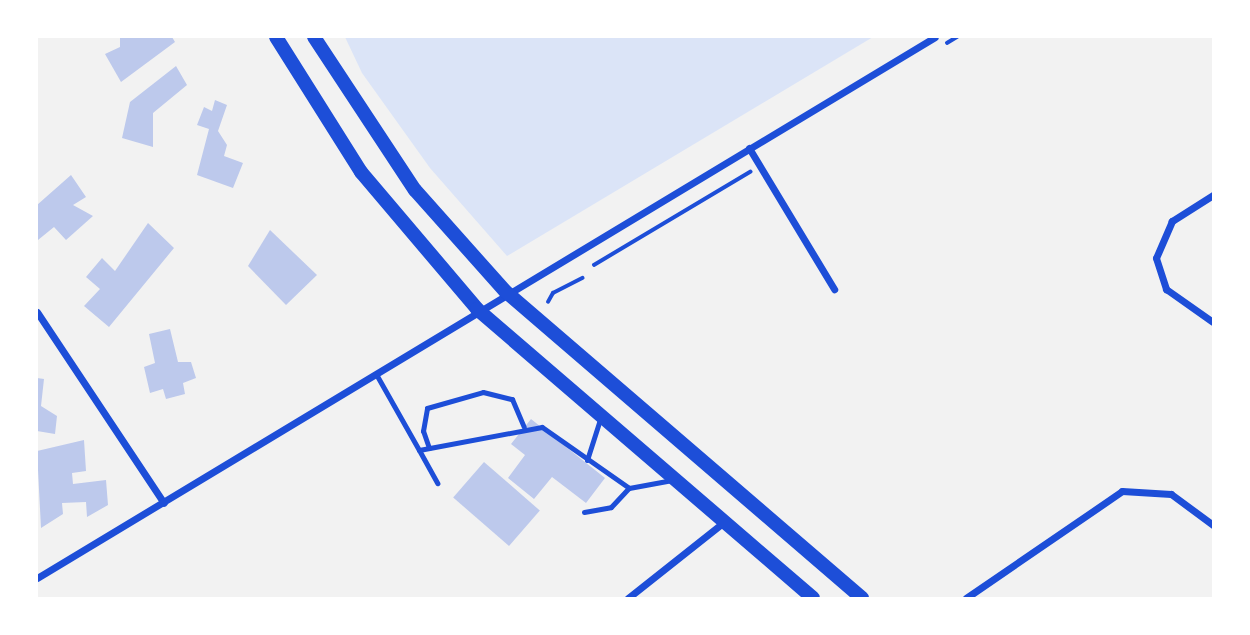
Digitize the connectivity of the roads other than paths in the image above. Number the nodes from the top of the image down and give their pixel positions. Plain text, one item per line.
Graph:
1 (276, 37) edge
2 (314, 37) edge
3 (935, 37) edge
4 (750, 149) junction
5 (1213, 195) edge
6 (834, 289) dead end
7 (505, 291) junction
8 (477, 309) junction
9 (37, 312) edge
10 (1213, 322) edge
11 (376, 374) junction
12 (601, 414) junction
13 (524, 427) junction
14 (429, 448) junction
15 (419, 450) junction
16 (587, 460) junction
17 (681, 479) junction
18 (438, 483) dead end
19 (629, 488) junction
20 (164, 503) junction
21 (584, 512) dead end
22 (728, 520) junction
23 (1213, 525) edge
24 (37, 578) edge
25 (628, 598) edge
26 (813, 598) edge
27 (862, 598) edge
28 (966, 598) edge

1 - 8 main road
2 - 7 main road
3 - 4 street
4 - 6 street
4 - 7 street
5 - 10 street
7 - 8 street
7 - 27 main road
8 - 11 street
8 - 12 main road
9 - 20 street
11 - 15 lane
11 - 20 street
12 - 16 lane
12 - 17 main road
13 - 14 lane
13 - 14 lane
13 - 16 lane
14 - 15 lane
15 - 18 lane
16 - 19 lane
17 - 19 lane
17 - 22 main road
19 - 21 lane
20 - 24 street
22 - 25 street
22 - 26 main road
23 - 28 street

